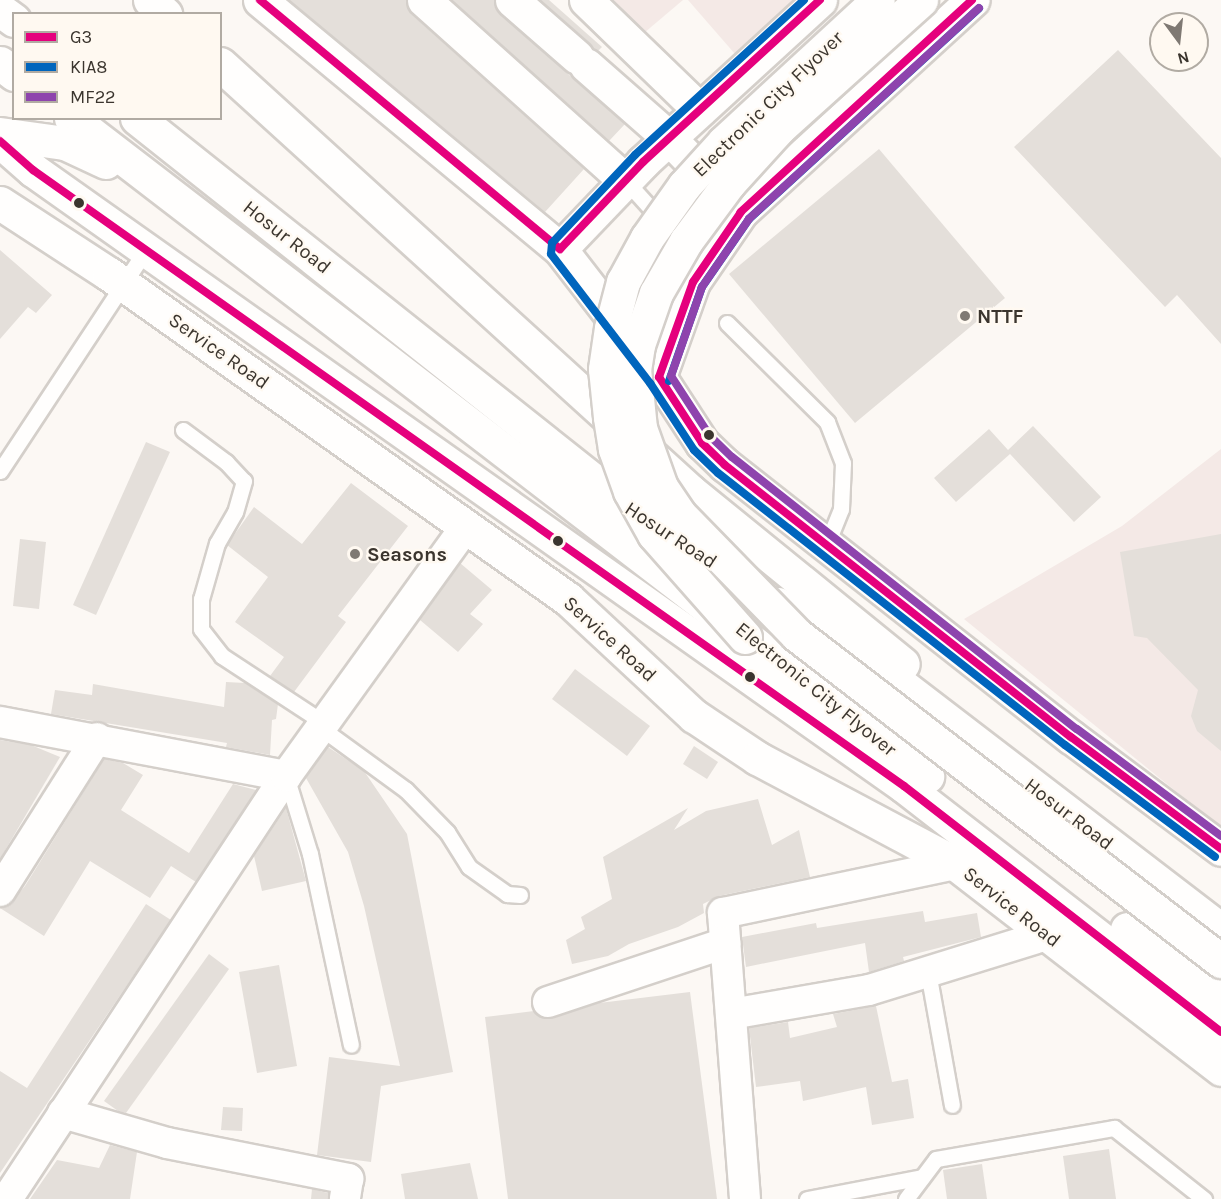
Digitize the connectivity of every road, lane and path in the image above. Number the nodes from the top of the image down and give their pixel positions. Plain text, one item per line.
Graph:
1 (150, 0) edge
2 (260, 0) edge
3 (424, 0) edge
4 (512, 0) edge
5 (586, 0) edge
6 (820, 0) edge
7 (878, 0) edge
8 (921, 0) edge
9 (972, 0) edge
10 (0, 9) edge
11 (163, 12) edge
12 (12, 18) edge
13 (0, 63) edge
14 (222, 66) edge
15 (12, 72) edge
16 (700, 110) junction
17 (74, 120) edge
18 (140, 120) edge
19 (0, 134) edge
20 (669, 138) junction
21 (0, 141) edge
22 (626, 181) junction
23 (0, 203) edge
24 (741, 212) junction
25 (203, 220) junction
26 (147, 248) junction
27 (560, 249) junction
28 (703, 264) junction
29 (122, 283) junction
30 (727, 323) dead end
31 (659, 377) junction
32 (183, 430) dead end
33 (0, 471) edge
34 (466, 526) junction
35 (826, 546) junction
36 (745, 637) junction
37 (0, 722) edge
38 (323, 725) junction
39 (97, 738) junction
40 (286, 776) junction
41 (1221, 849) edge
42 (956, 864) junction
43 (0, 891) edge
44 (520, 894) dead end
45 (1221, 908) edge
46 (1221, 930) edge
47 (1047, 934) junction
48 (726, 943) junction
49 (1221, 961) edge
50 (928, 972) junction
51 (1221, 1001) edge
52 (548, 1002) dead end
53 (731, 1014) junction
54 (1221, 1032) edge
55 (351, 1045) dead end
56 (1221, 1069) edge
57 (952, 1105) dead end
58 (63, 1113) junction
59 (922, 1178) junction
60 (8, 1199) edge
61 (345, 1199) edge
62 (745, 1199) edge
63 (807, 1199) edge
64 (906, 1199) edge
65 (1204, 1199) edge

1 - 11 main road
2 - 27 main road
3 - 22 main road
4 - 20 main road
5 - 16 main road
6 - 16 main road
7 - 36 main road, Electronic City Flyover, bridge
8 - 49 main road, Electronic City Flyover, bridge
9 - 24 main road
10 - 12 main road
13 - 15 main road
14 - 45 main road
16 - 20 main road
17 - 25 main road
18 - 46 main road, Hosur Road
19 - 25 main road
20 - 22 main road
20 - 24 main road
21 - 26 main road
22 - 27 main road
22 - 28 lane
23 - 29 main road, Service Road
24 - 28 main road
25 - 36 main road, bridge
26 - 29 lane
26 - 54 main road
27 - 31 main road
28 - 31 main road
29 - 33 lane
29 - 34 main road, Service Road
30 - 35 lane
31 - 35 main road
32 - 38 lane
34 - 38 street
34 - 42 main road, Service Road
35 - 41 main road
36 - 51 main road, Electronic City Flyover
37 - 39 street
38 - 40 street
38 - 44 lane
39 - 40 street
39 - 43 street
40 - 55 lane
40 - 58 street
42 - 47 main road, Service Road
42 - 48 street
47 - 50 street
47 - 56 main road, Service Road
48 - 52 street
48 - 53 street
50 - 53 street
50 - 57 lane
53 - 62 street
58 - 60 street
58 - 61 street
59 - 63 lane
59 - 64 lane
59 - 65 lane

